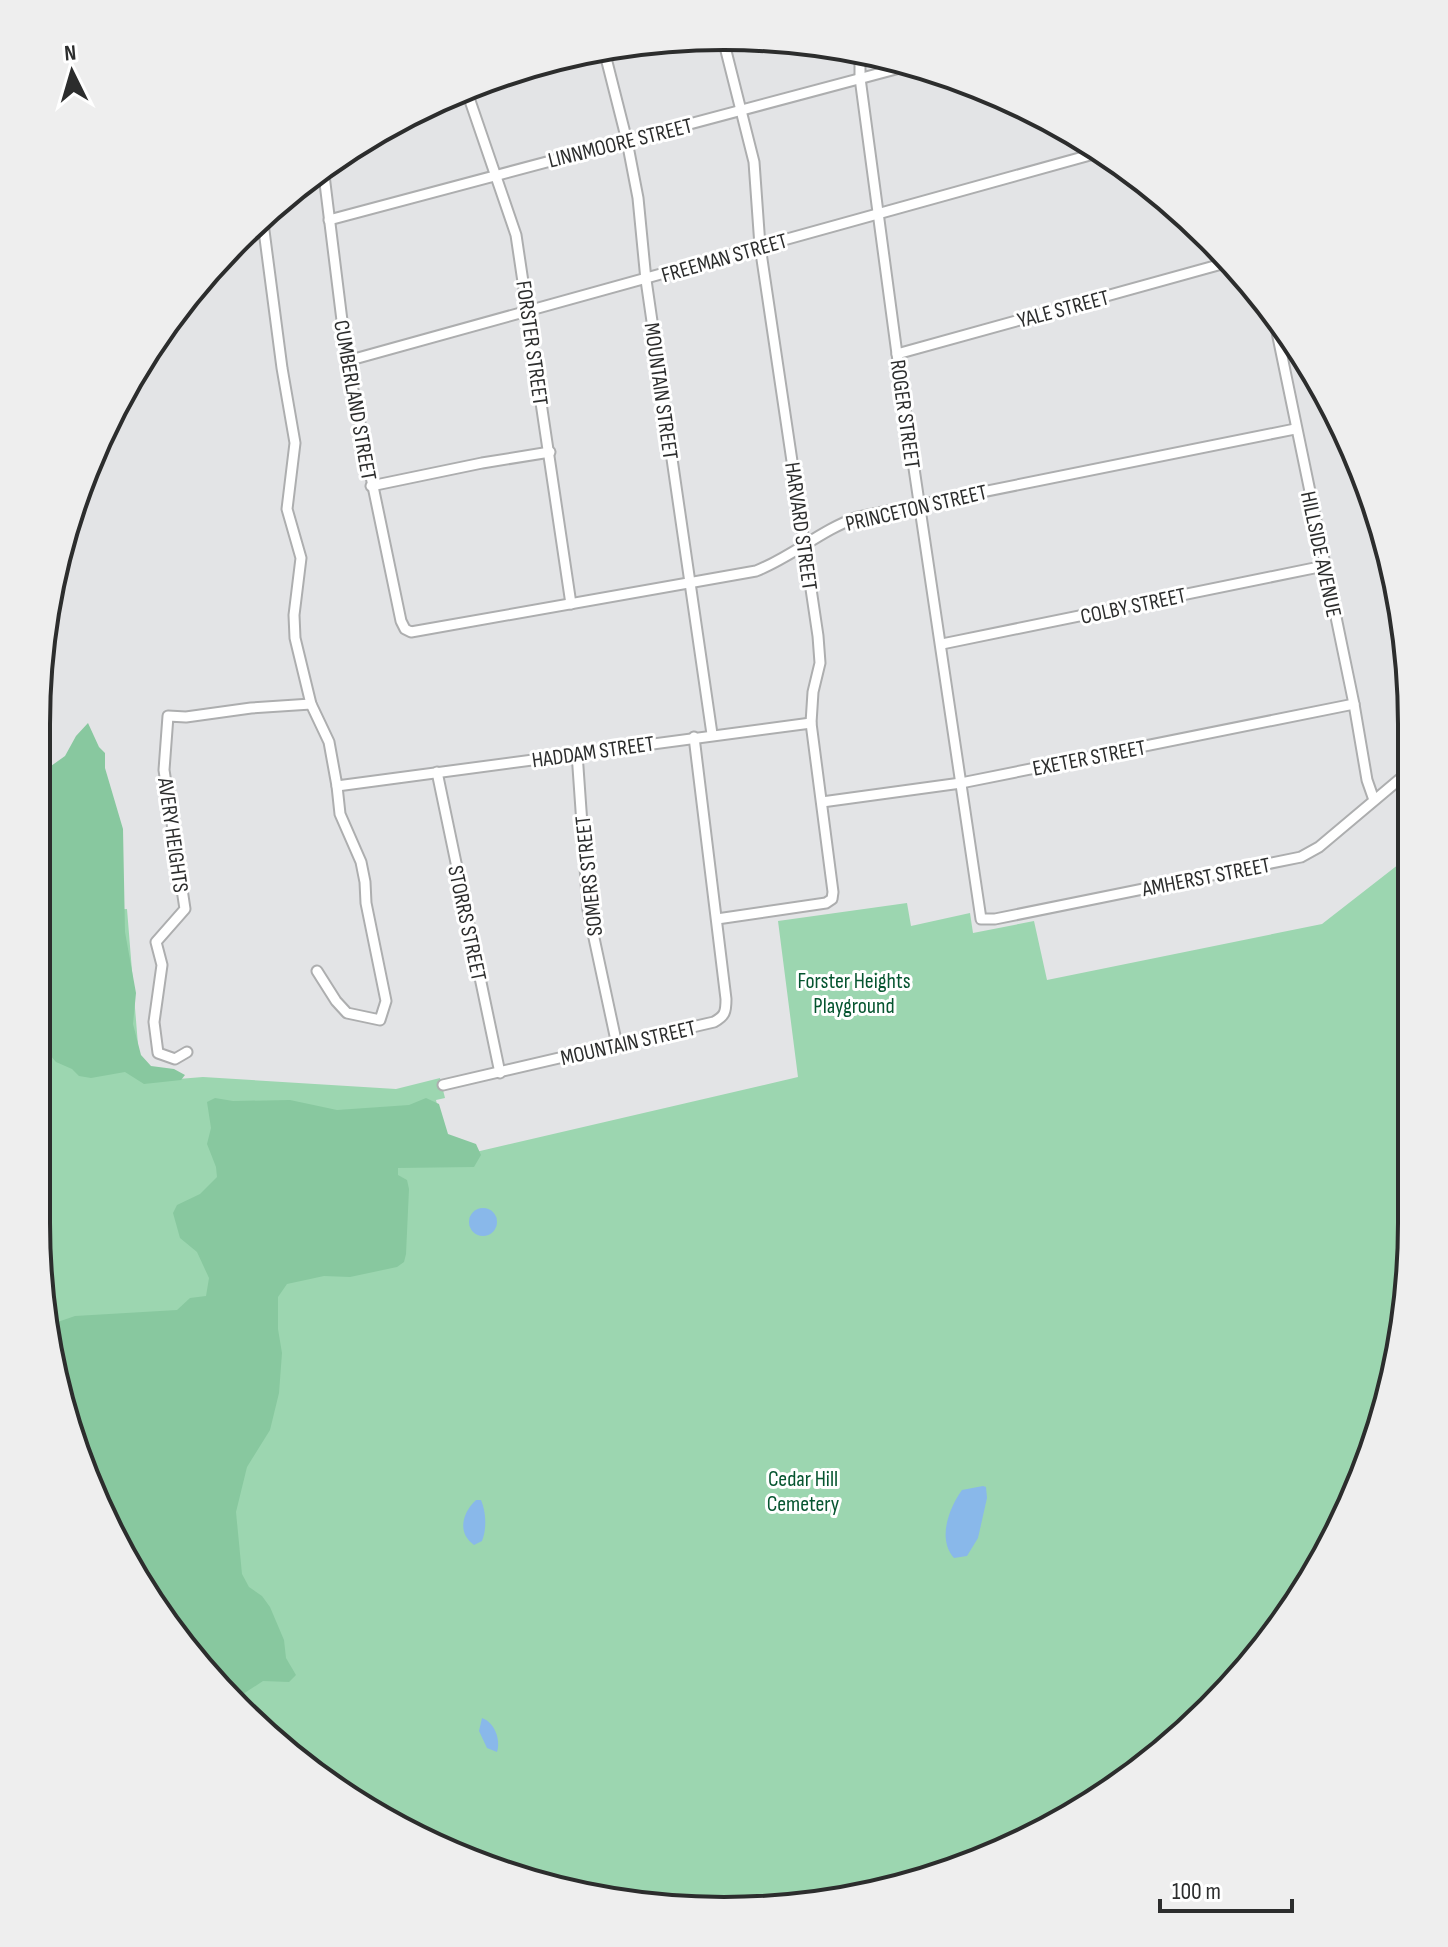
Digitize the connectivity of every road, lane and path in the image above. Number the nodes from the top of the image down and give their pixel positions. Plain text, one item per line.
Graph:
1 (726, 50) edge
2 (607, 61) edge
3 (860, 64) edge
4 (888, 71) edge
5 (860, 78) junction
6 (470, 100) edge
7 (741, 111) junction
8 (627, 141) junction
9 (1086, 156) edge
10 (495, 175) junction
11 (325, 182) edge
12 (879, 213) junction
13 (329, 220) junction
14 (264, 231) edge
15 (760, 246) junction
16 (1218, 265) edge
17 (646, 280) junction
18 (528, 312) junction
19 (1278, 342) edge
20 (897, 354) junction
21 (347, 361) junction
22 (1295, 429) junction
23 (550, 452) junction
24 (371, 486) junction
25 (919, 504) junction
26 (805, 544) junction
27 (1324, 566) junction
28 (689, 584) junction
29 (571, 604) junction
30 (405, 629) joint
31 (942, 644) junction
32 (311, 704) junction
33 (1354, 704) junction
34 (811, 723) junction
35 (712, 734) junction
36 (694, 737) junction
37 (577, 753) junction
38 (437, 772) junction
39 (1398, 780) edge
40 (961, 783) junction
41 (337, 786) junction
42 (1374, 800) junction
43 (822, 802) junction
44 (979, 917) joint
45 (717, 919) junction
46 (317, 971) dead end
47 (617, 1045) junction
48 (187, 1052) dead end
49 (500, 1073) junction
50 (443, 1085) dead end

1 - 7 street, HARVARD STREET
2 - 8 street, MOUNTAIN STREET
3 - 5 street, ROGER STREET
4 - 5 street, LINNMOORE STREET
5 - 7 street, LINNMOORE STREET
5 - 12 street, ROGER STREET
6 - 10 street, FORSTER STREET
7 - 8 street, LINNMOORE STREET
7 - 15 street, HARVARD STREET
8 - 10 street, LINNMOORE STREET
8 - 17 street, MOUNTAIN STREET
9 - 12 street, FREEMAN STREET
10 - 13 street, LINNMOORE STREET
10 - 18 street, FORSTER STREET
11 - 13 street, CUMBERLAND STREET
12 - 15 street, FREEMAN STREET
12 - 20 street, ROGER STREET
13 - 21 street, CUMBERLAND STREET
14 - 32 street
15 - 17 street, FREEMAN STREET
15 - 26 street, HARVARD STREET
16 - 20 street, YALE STREET
17 - 18 street, FREEMAN STREET
17 - 28 street, MOUNTAIN STREET
18 - 21 street, FREEMAN STREET
18 - 23 street, FORSTER STREET
19 - 22 street, HILLSIDE AVENUE
20 - 25 street, ROGER STREET
21 - 24 street, CUMBERLAND STREET
22 - 25 street, PRINCETON STREET
22 - 27 street, HILLSIDE AVENUE
23 - 24 street
23 - 29 street, FORSTER STREET
24 - 30 street, CUMBERLAND STREET
25 - 26 street, PRINCETON STREET
25 - 31 street, ROGER STREET
26 - 28 street, PRINCETON STREET
26 - 34 street, HARVARD STREET
27 - 31 street, COLBY STREET
27 - 33 street, HILLSIDE AVENUE
28 - 29 street, PRINCETON STREET
28 - 35 street, MOUNTAIN STREET
29 - 30 street, PRINCETON STREET
31 - 40 street, ROGER STREET
32 - 41 street
32 - 48 street, AVERY HEIGHTS
33 - 40 street, EXETER STREET
33 - 42 street, HILLSIDE AVENUE
34 - 35 street, HADDAM STREET
34 - 43 street, HARVARD STREET
35 - 36 street, HADDAM STREET
36 - 37 street, HADDAM STREET
36 - 45 street, MOUNTAIN STREET
37 - 38 street, HADDAM STREET
37 - 47 street, SOMERS STREET
38 - 41 street, HADDAM STREET
38 - 49 street, STORRS STREET
39 - 42 street, AMHERST STREET
40 - 43 street, EXETER STREET
40 - 44 street, ROGER STREET
41 - 46 street
42 - 44 street, AMHERST STREET
43 - 45 street, HARVARD STREET
45 - 47 street, MOUNTAIN STREET
47 - 49 street, MOUNTAIN STREET
49 - 50 street, MOUNTAIN STREET

